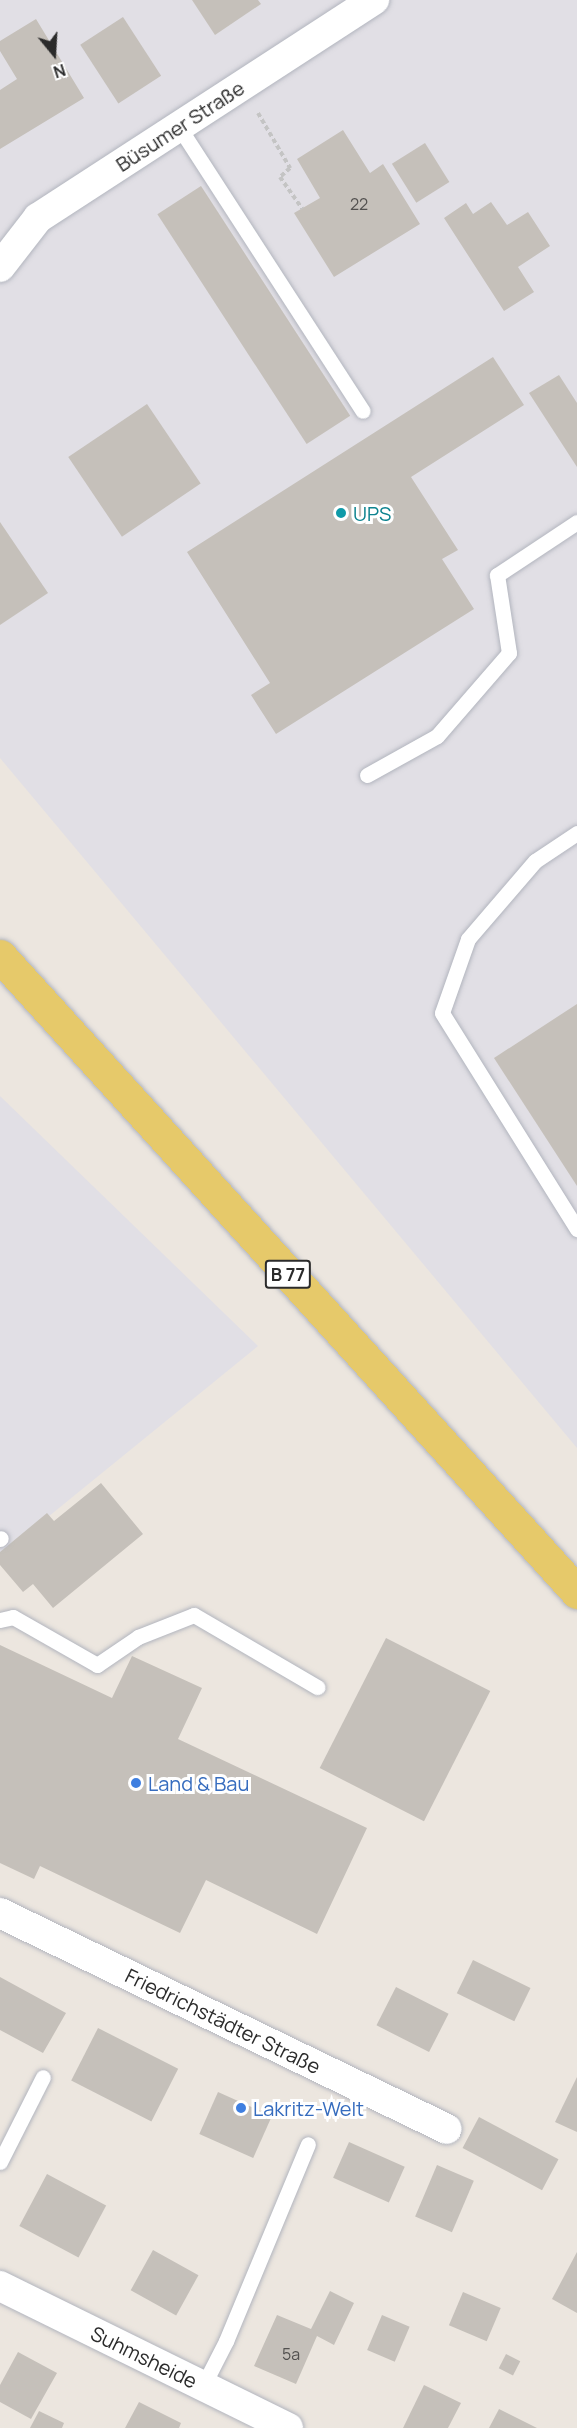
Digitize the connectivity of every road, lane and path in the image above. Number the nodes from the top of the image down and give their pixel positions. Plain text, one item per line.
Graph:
1 (374, 0) edge
2 (242, 87) junction
3 (179, 127) junction
4 (302, 209) dead end
5 (0, 267) edge
6 (363, 411) dead end
7 (577, 522) edge
8 (367, 775) dead end
9 (577, 833) edge
10 (0, 956) edge
11 (577, 1229) edge
12 (577, 1592) edge
13 (0, 1620) edge
14 (317, 1687) dead end
15 (0, 1913) edge
16 (43, 2078) dead end
17 (446, 2130) dead end
18 (309, 2144) dead end
19 (0, 2162) edge
20 (0, 2286) edge
21 (203, 2386) junction
22 (288, 2428) edge

1 - 2 street, Büsumer Straße
2 - 3 street, Büsumer Straße
2 - 4 path
3 - 5 street, Büsumer Straße
3 - 6 lane
7 - 8 lane
9 - 11 lane
10 - 12 main road, B 77
13 - 14 lane
15 - 17 street, Friedrichstädter Straße
16 - 19 lane
18 - 21 lane
20 - 21 street, Suhmsheide
21 - 22 street, Suhmsheide

